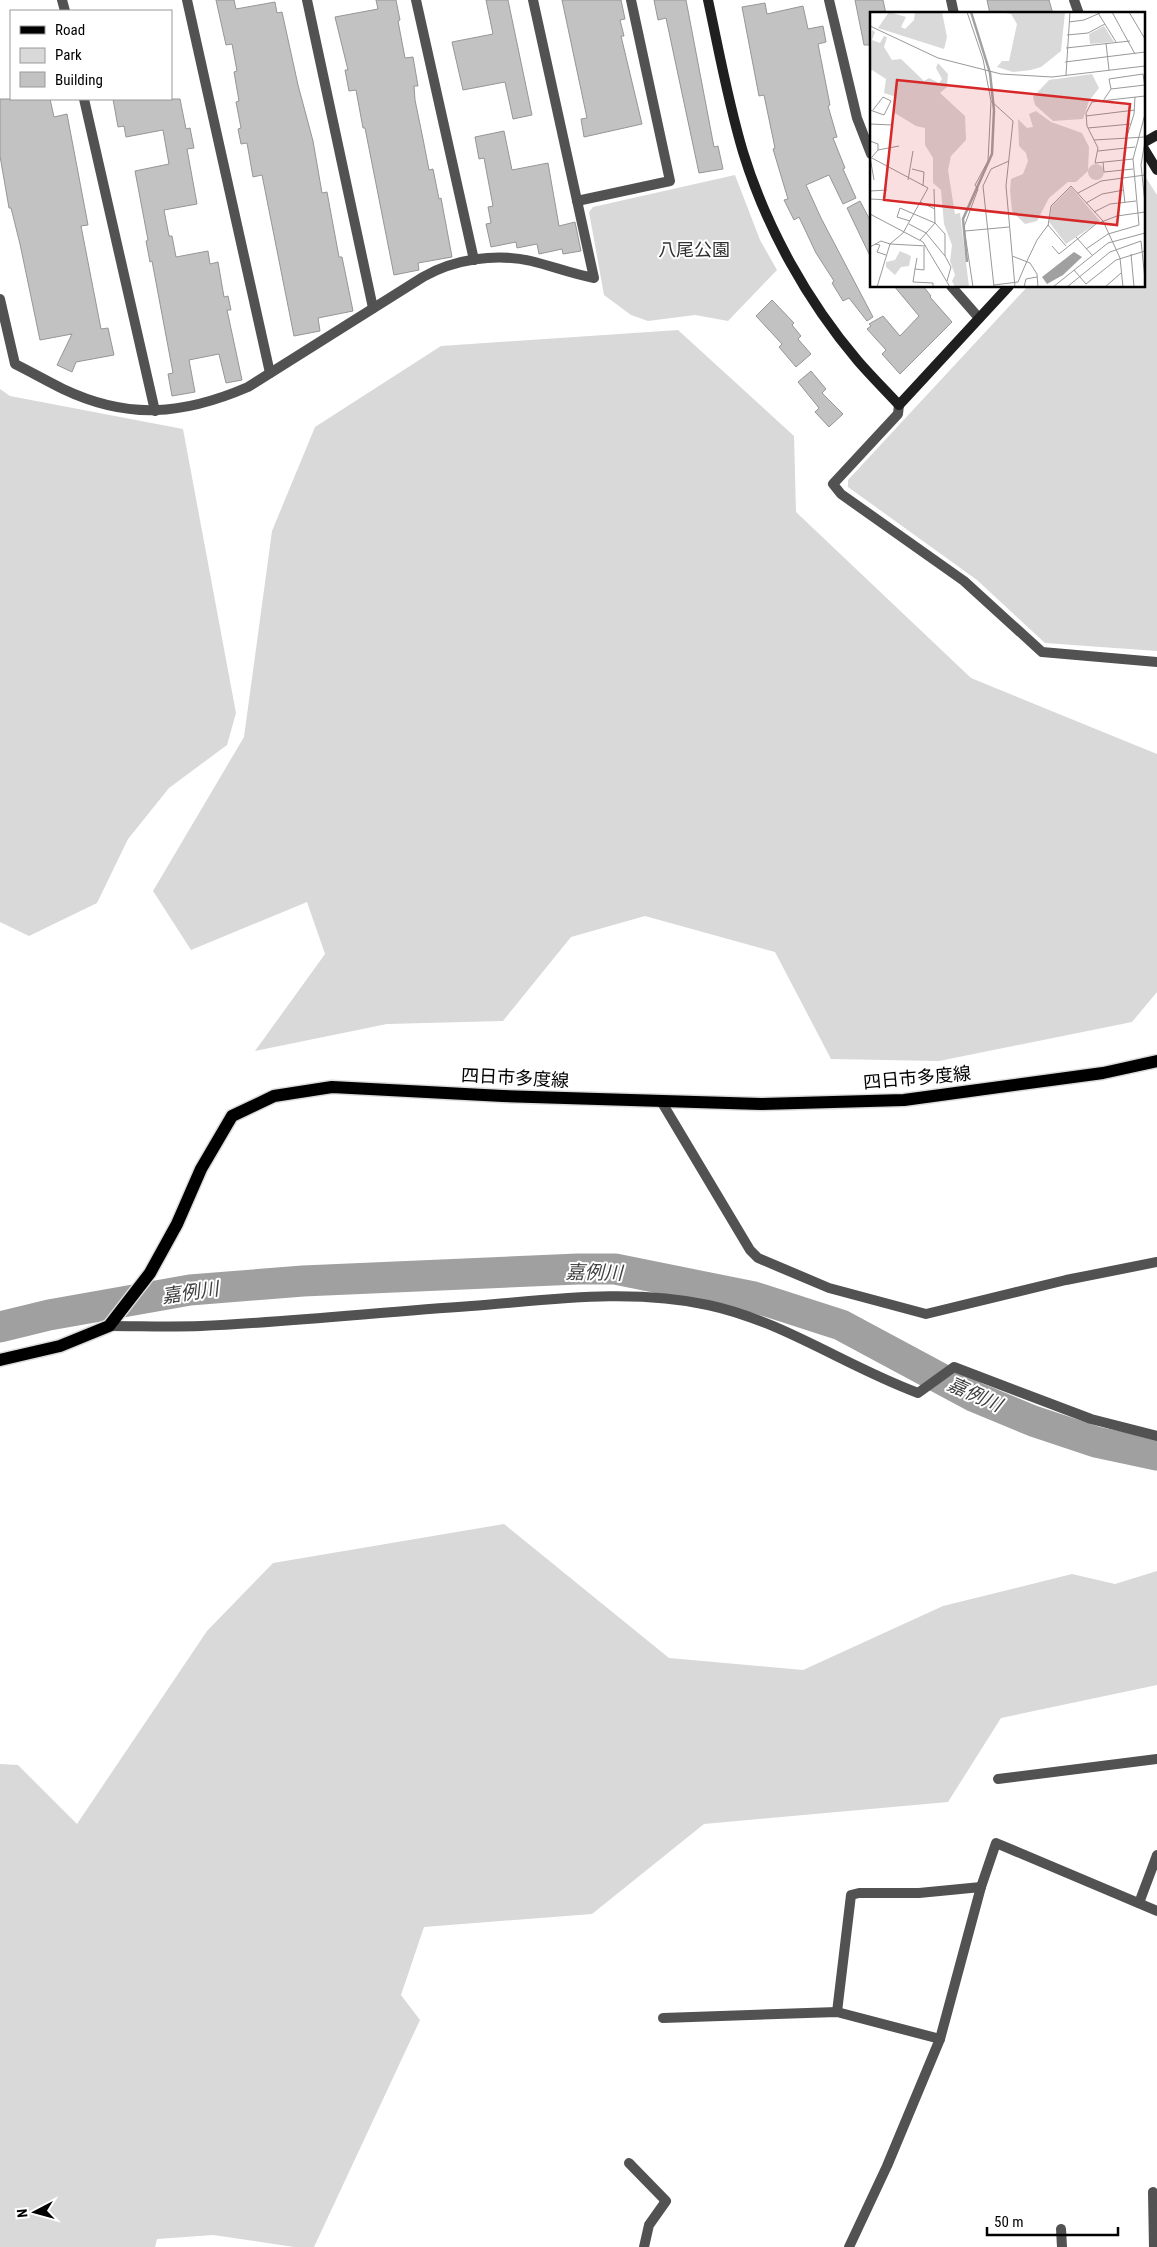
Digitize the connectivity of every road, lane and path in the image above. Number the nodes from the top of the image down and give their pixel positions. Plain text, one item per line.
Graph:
1 (187, 0) edge
2 (416, 0) edge
3 (533, 0) edge
4 (631, 0) edge
5 (709, 0) edge
6 (829, 0) edge
7 (1074, 0) edge
8 (305, 1) edge
9 (1078, 12) edge
10 (84, 100) edge
11 (1157, 135) edge
12 (1144, 144) edge
13 (1144, 147) edge
14 (870, 151) edge
15 (1157, 170) edge
16 (577, 201) junction
17 (474, 260) junction
18 (953, 288) edge
19 (1007, 288) edge
20 (0, 299) edge
21 (373, 308) junction
22 (979, 318) junction
23 (270, 373) junction
24 (899, 406) junction
25 (155, 411) junction
26 (1157, 662) edge
27 (1157, 1061) edge
28 (661, 1101) junction
29 (1157, 1262) edge
30 (109, 1326) junction
31 (0, 1360) edge
32 (1157, 1436) edge
33 (1157, 1759) edge
34 (998, 1779) dead end
35 (1157, 1855) edge
36 (981, 1887) junction
37 (1139, 1903) junction
38 (1157, 1911) edge
39 (838, 2012) junction
40 (663, 2018) dead end
41 (940, 2039) junction
42 (629, 2163) dead end
43 (1153, 2192) dead end
44 (1061, 2229) dead end
45 (644, 2247) edge
46 (849, 2247) edge
47 (1062, 2247) edge
48 (1154, 2247) edge

1 - 23 street
2 - 17 street
3 - 16 street
4 - 16 street
5 - 24 street
6 - 14 street
7 - 9 street
8 - 21 street
10 - 25 street
11 - 12 street
13 - 15 street
16 - 17 street
17 - 21 street
18 - 22 street
19 - 22 street
20 - 25 street
21 - 23 street
22 - 24 street
23 - 25 street
24 - 26 street
27 - 28 main road, 四日市多度線
28 - 29 street
28 - 30 main road, 四日市多度線
30 - 31 main road
30 - 32 street
33 - 34 street
35 - 37 street
36 - 37 street
36 - 39 street
36 - 41 street
37 - 38 street
39 - 40 street
39 - 41 street
41 - 46 street
42 - 45 street
43 - 48 street
44 - 47 street

